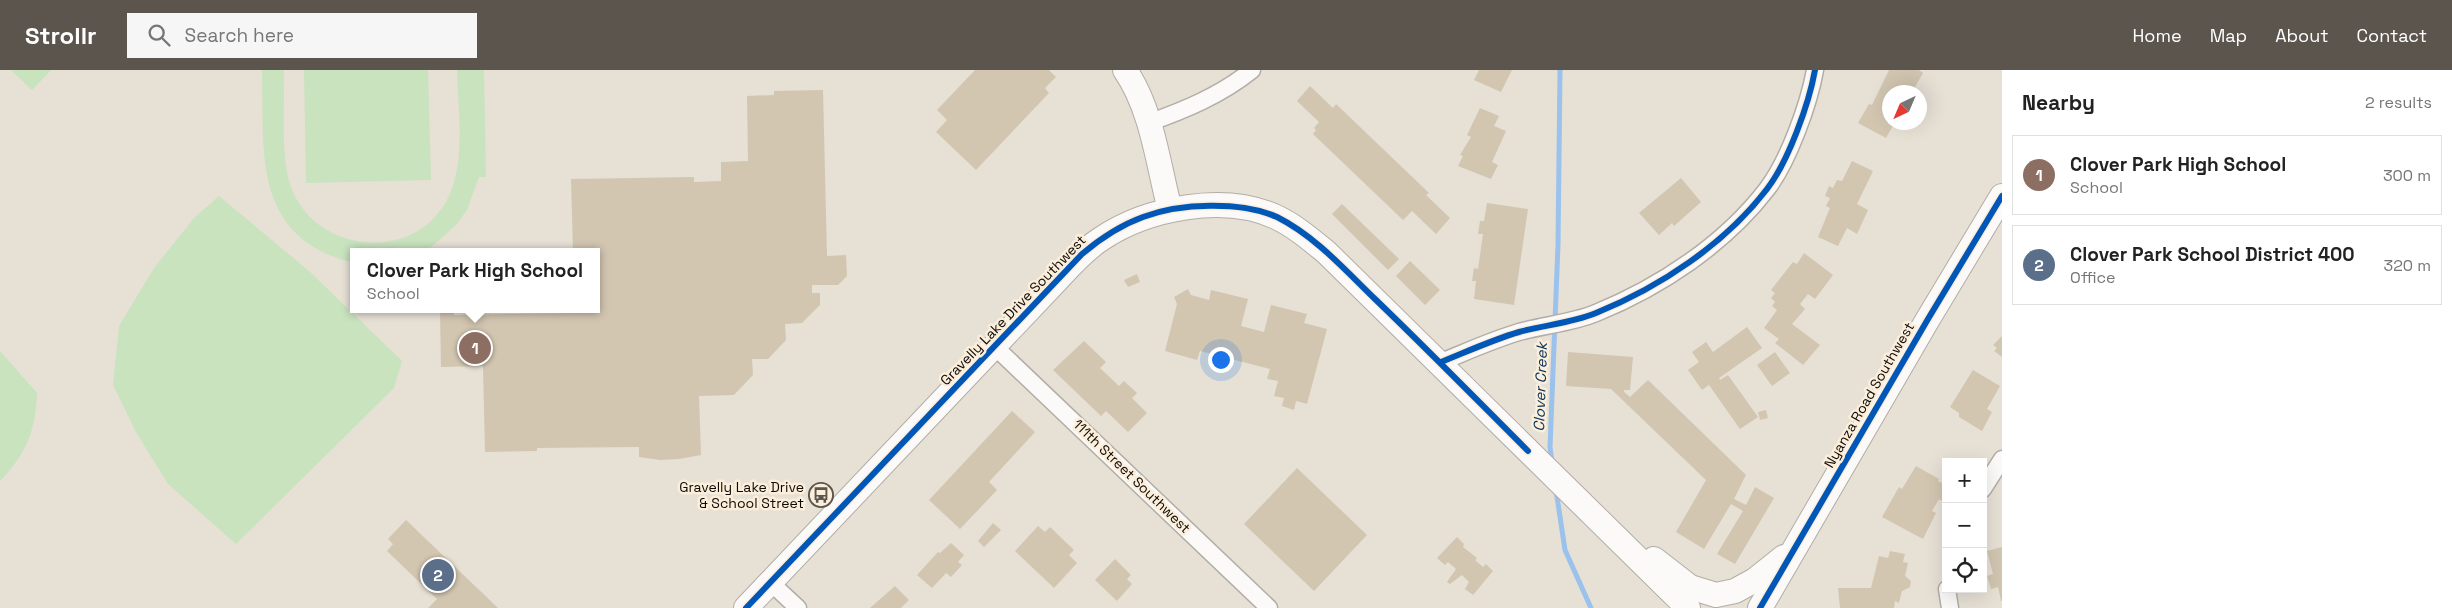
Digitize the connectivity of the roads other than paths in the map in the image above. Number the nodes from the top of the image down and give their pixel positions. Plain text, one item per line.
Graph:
1 (1125, 70) edge
2 (1252, 70) edge
3 (1816, 70) edge
4 (1148, 123) junction
5 (2002, 196) edge
6 (1170, 210) junction
7 (994, 346) junction
8 (1441, 362) junction
9 (2002, 459) edge
10 (1987, 483) edge
11 (1600, 523) junction
12 (1794, 549) junction
13 (770, 582) junction
14 (1948, 593) edge
15 (746, 608) edge
16 (798, 608) edge
17 (1269, 608) edge
18 (1688, 608) edge
19 (1760, 608) edge
20 (1950, 608) edge

1 - 4 main road
2 - 4 street
3 - 8 street
4 - 6 main road
5 - 12 main road, Nyanza Road Southwest
6 - 7 main road, Gravelly Lake Drive Southwest
6 - 8 main road, Gravelly Lake Drive Southwest
7 - 13 main road, Gravelly Lake Drive Southwest
7 - 17 street, 111th Street Southwest
8 - 11 main road, Gravelly Lake Drive Southwest
9 - 10 street
11 - 12 main road
11 - 18 main road, Gravelly Lake Drive Southwest
12 - 19 main road, Nyanza Road Southwest
13 - 15 main road, Gravelly Lake Drive Southwest
13 - 16 street
14 - 20 street

